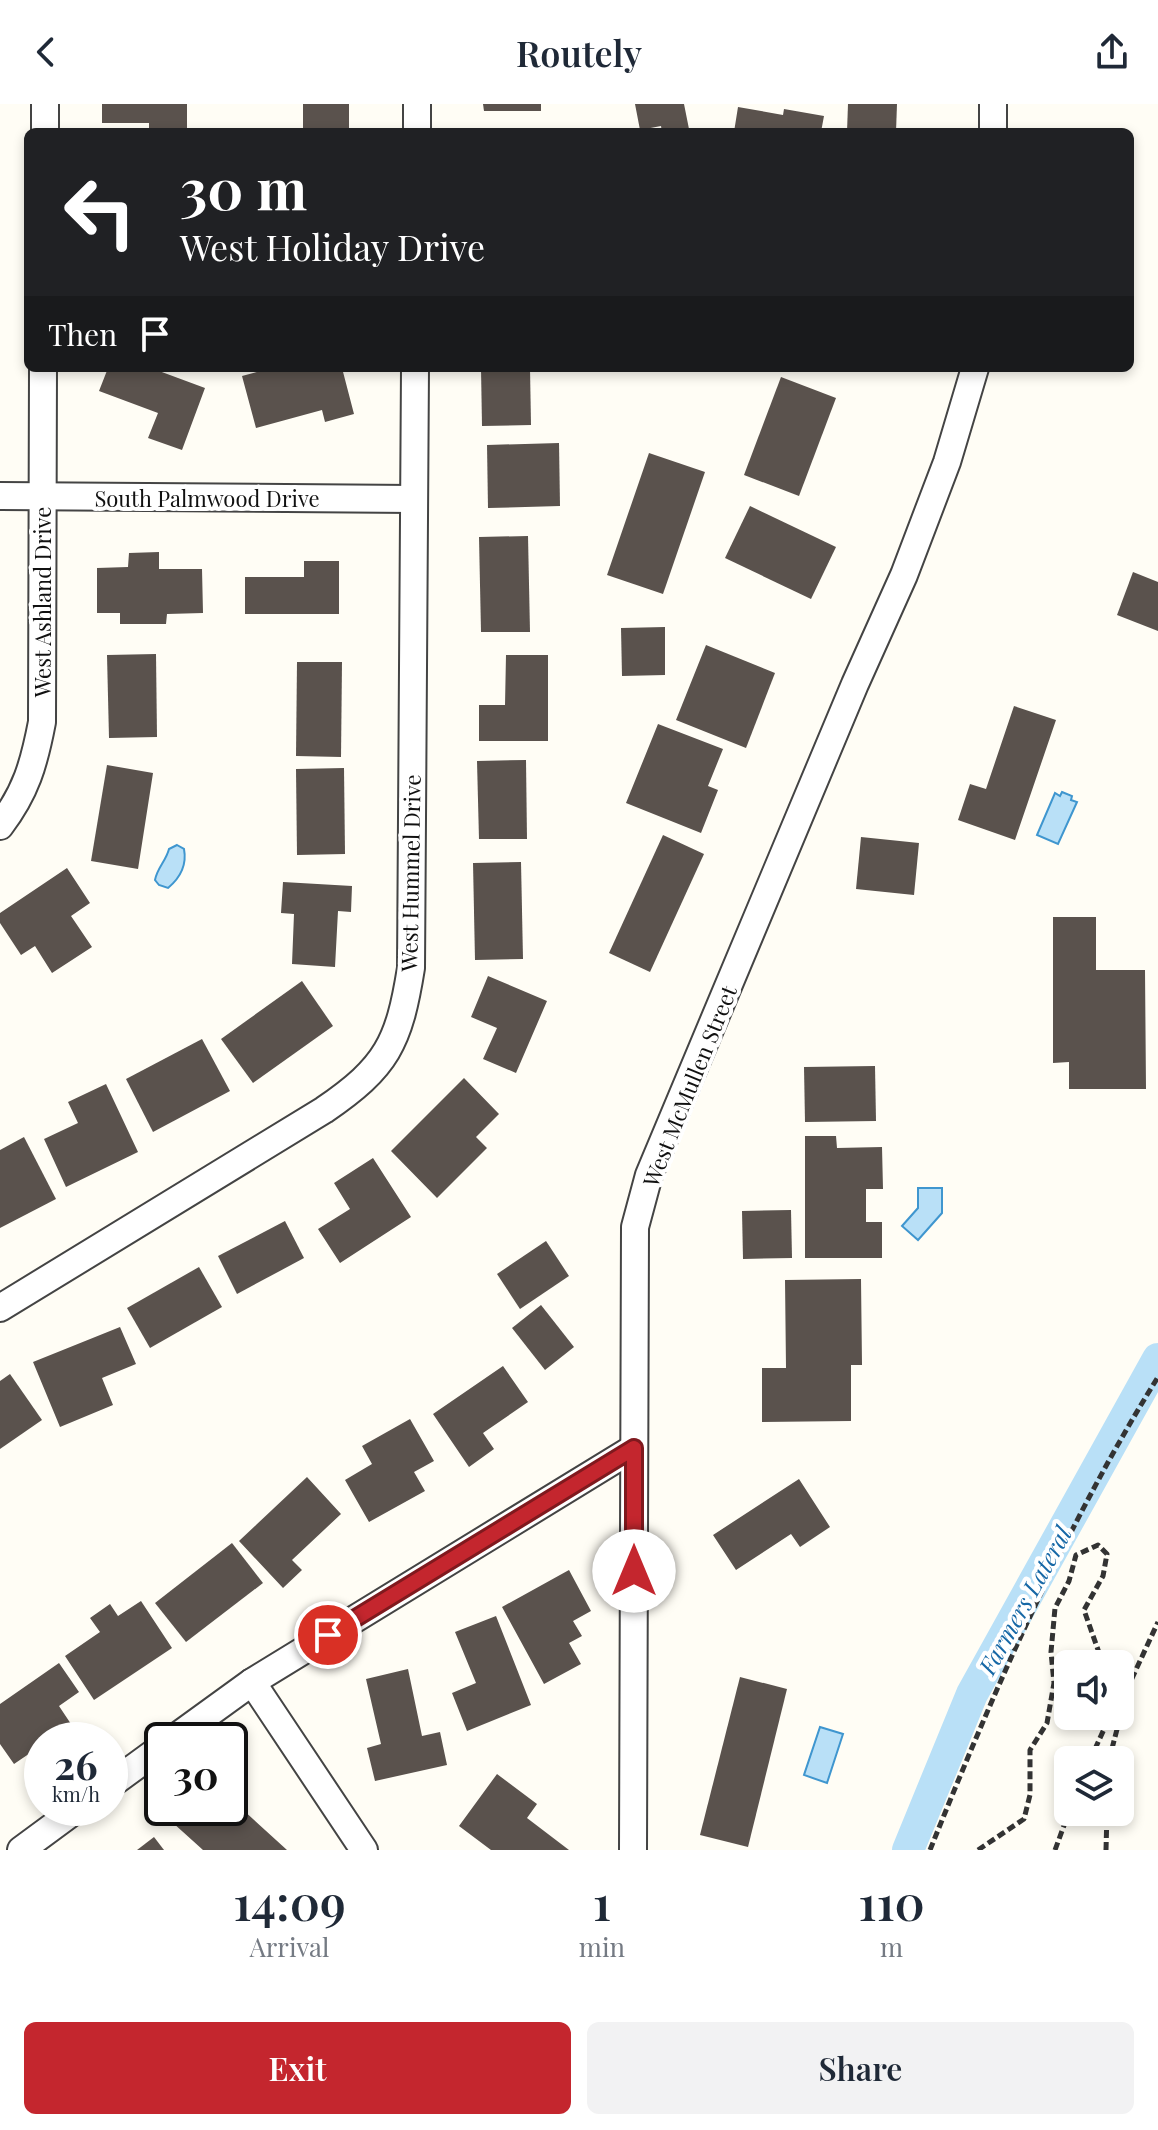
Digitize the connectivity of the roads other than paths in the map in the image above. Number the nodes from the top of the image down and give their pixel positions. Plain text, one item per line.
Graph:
1 (45, 104) edge
2 (417, 104) edge
3 (993, 104) edge
4 (45, 128) edge
5 (417, 128) edge
6 (993, 128) edge
7 (43, 372) edge
8 (415, 372) edge
9 (974, 372) edge
10 (0, 496) edge
11 (42, 497) junction
12 (414, 499) junction
13 (0, 826) edge
14 (0, 1308) edge
15 (634, 1448) junction
16 (252, 1682) junction
17 (197, 1722) edge
18 (54, 1826) edge
19 (21, 1850) edge
20 (364, 1850) edge
21 (633, 1850) edge

1 - 4 street
2 - 5 street
3 - 6 street
7 - 11 street, West Ashland Drive
8 - 12 street, West Hummel Drive
9 - 15 street, West McMullen Street
10 - 11 street, South Palmwood Drive
11 - 12 street, South Palmwood Drive
11 - 13 street, West Ashland Drive
12 - 14 street, West Hummel Drive
15 - 16 street
15 - 21 street, West McMullen Street
16 - 17 street
16 - 20 street
18 - 19 street

